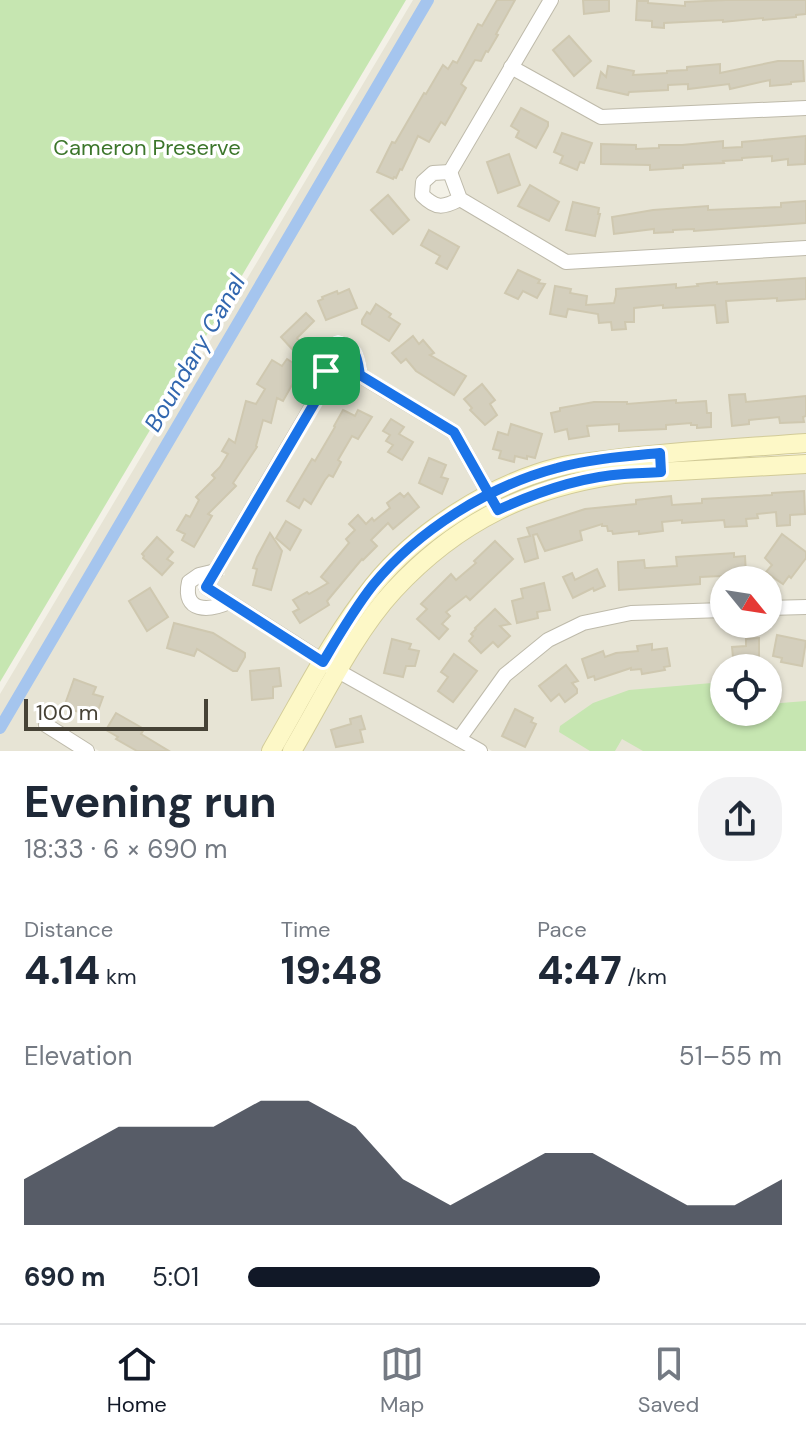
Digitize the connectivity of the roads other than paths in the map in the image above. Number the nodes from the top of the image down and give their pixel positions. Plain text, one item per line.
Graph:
1 (551, 0) edge
2 (511, 67) junction
3 (806, 108) edge
4 (450, 172) junction
5 (460, 199) junction
6 (806, 248) edge
7 (360, 375) junction
8 (328, 380) junction
9 (806, 443) edge
10 (661, 463) junction
11 (806, 464) edge
12 (493, 502) junction
13 (216, 571) junction
14 (229, 602) junction
15 (806, 607) edge
16 (782, 608) edge
17 (710, 610) edge
18 (330, 666) junction
19 (46, 725) dead end
20 (459, 739) junction
21 (87, 751) edge
22 (271, 751) edge
23 (292, 751) edge
24 (480, 751) edge

1 - 2 street
2 - 3 street
2 - 4 street
4 - 5 street
4 - 5 street
5 - 6 street
7 - 8 street
7 - 8 street
7 - 12 street
8 - 13 street
9 - 10 street
10 - 11 street
10 - 12 street
12 - 18 street
13 - 14 street
13 - 14 street
14 - 18 street
15 - 16 street
17 - 20 street
18 - 20 street
18 - 22 street
18 - 23 street
19 - 21 street
20 - 24 street

